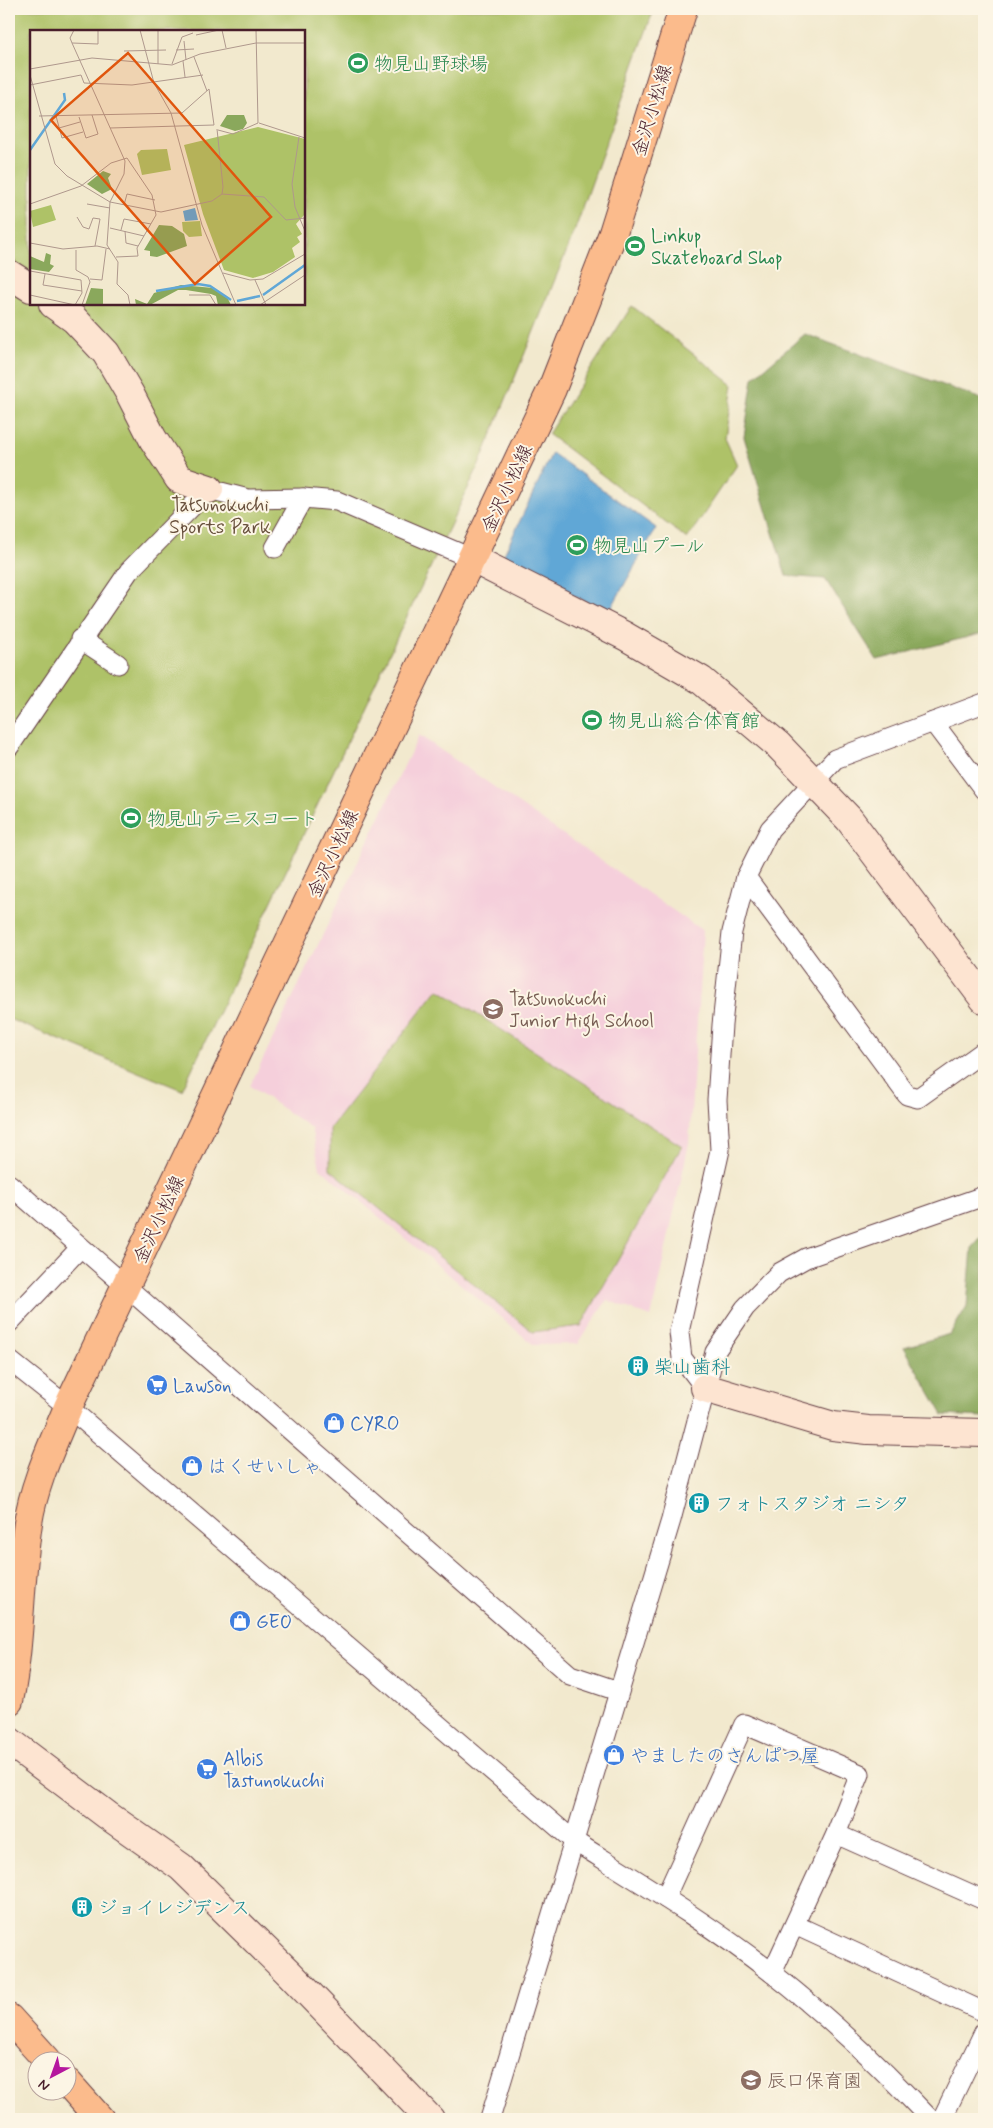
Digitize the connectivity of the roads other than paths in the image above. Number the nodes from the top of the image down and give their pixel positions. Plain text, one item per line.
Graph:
1 (683, 9) edge
2 (9, 274) edge
3 (30, 287) edge
4 (54, 305) edge
5 (209, 489) junction
6 (303, 498) junction
7 (275, 548) dead end
8 (473, 559) junction
9 (80, 639) junction
10 (118, 664) dead end
11 (984, 703) edge
12 (933, 722) junction
13 (9, 746) edge
14 (813, 780) junction
15 (984, 790) edge
16 (746, 877) junction
17 (984, 999) edge
18 (984, 1050) edge
19 (9, 1184) edge
20 (984, 1196) edge
21 (80, 1248) junction
22 (125, 1288) junction
23 (9, 1323) edge
24 (9, 1360) edge
25 (705, 1388) junction
26 (68, 1407) junction
27 (984, 1433) edge
28 (618, 1691) junction
29 (9, 1701) edge
30 (9, 1741) edge
31 (836, 1834) junction
32 (574, 1841) junction
33 (665, 1898) junction
34 (984, 1900) edge
35 (795, 1925) junction
36 (772, 1973) junction
37 (984, 2012) edge
38 (9, 2018) edge
39 (984, 2032) edge
40 (38, 2050) edge
41 (78, 2094) edge
42 (100, 2119) edge
43 (430, 2119) edge
44 (490, 2119) edge
45 (930, 2119) edge
46 (942, 2119) edge

1 - 8 main road, 金沢小松線
2 - 3 street
4 - 5 street
5 - 6 street
5 - 9 street
6 - 7 street
6 - 8 street
8 - 14 street
8 - 22 main road, 金沢小松線
9 - 10 street
9 - 13 street
11 - 12 street
12 - 14 street
12 - 15 street
14 - 16 street
14 - 17 street
16 - 18 street
16 - 25 street
19 - 21 street
20 - 25 street
21 - 22 street
21 - 23 street
22 - 26 main road, 金沢小松線
22 - 28 street
24 - 26 street
25 - 27 street
25 - 28 street
26 - 29 main road, 金沢小松線
26 - 32 street
28 - 32 street
30 - 43 street
31 - 33 street
31 - 34 street
31 - 35 street
32 - 33 street
32 - 44 street
33 - 36 street
35 - 36 street
35 - 37 street
36 - 45 street
38 - 40 main road
39 - 46 street
41 - 42 main road

